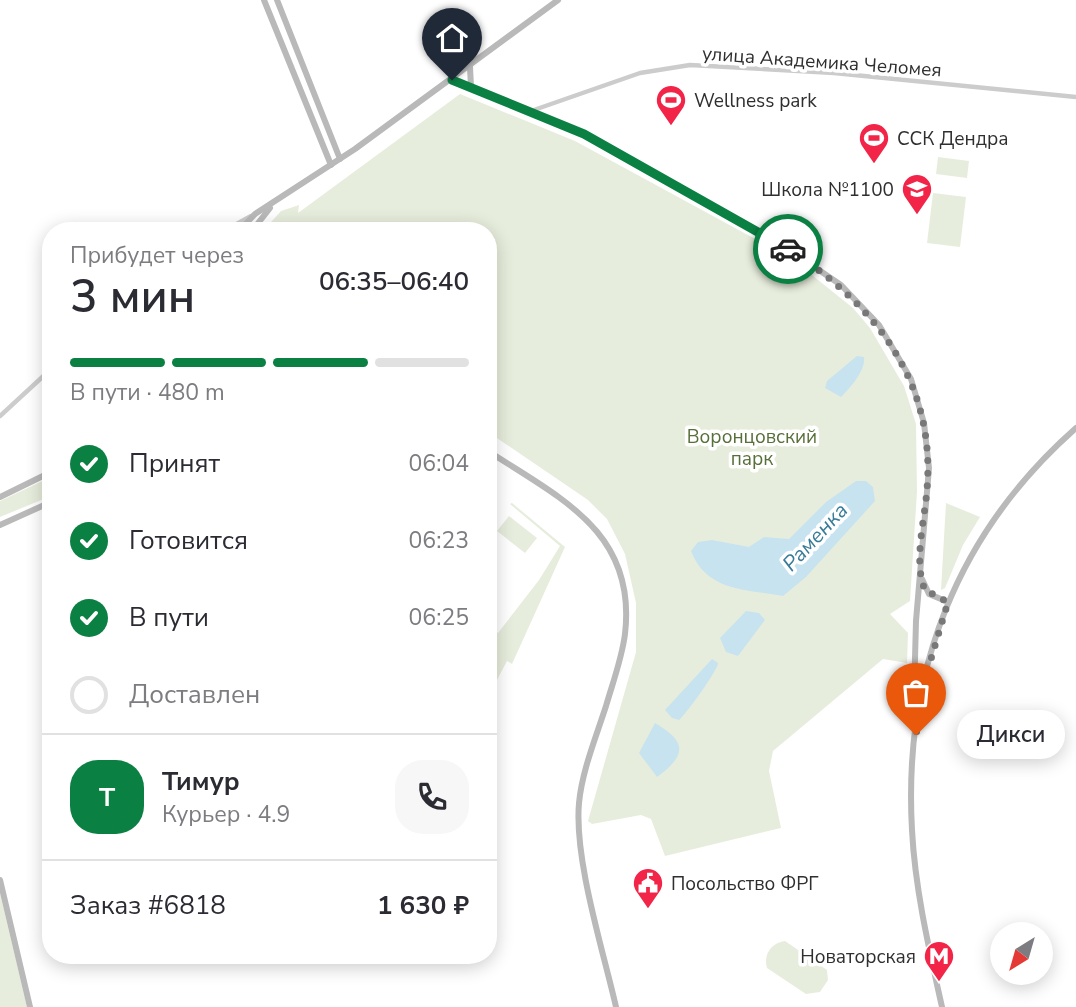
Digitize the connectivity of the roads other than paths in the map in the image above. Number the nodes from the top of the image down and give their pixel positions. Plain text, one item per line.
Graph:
1 (264, 0) edge
2 (277, 0) edge
3 (558, 0) edge
4 (471, 65) junction
5 (304, 67) junction
6 (293, 71) junction
7 (452, 80) junction
8 (471, 88) junction
9 (1076, 97) edge
10 (531, 111) junction
11 (340, 159) junction
12 (331, 165) junction
13 (277, 202) junction
14 (255, 214) junction
15 (240, 222) edge
16 (247, 222) edge
17 (260, 222) edge
18 (42, 377) edge
19 (0, 416) edge
20 (1076, 428) edge
21 (497, 457) edge
22 (42, 476) edge
23 (0, 497) edge
24 (42, 506) edge
25 (0, 525) edge
26 (920, 570) junction
27 (948, 602) junction
28 (918, 719) junction
29 (0, 880) edge
30 (30, 1007) edge
31 (617, 1007) edge
32 (942, 1007) edge

1 - 6 street
2 - 5 street
3 - 4 street
4 - 7 street
4 - 8 street
5 - 6 street
5 - 11 street
6 - 12 street
7 - 8 street
7 - 11 street
8 - 10 street
9 - 10 street, улица Академика Челомея
10 - 26 street
11 - 12 street
12 - 13 street
13 - 14 street
13 - 17 street
14 - 15 street
14 - 16 street
18 - 19 street
20 - 27 street
21 - 31 street
22 - 23 street
24 - 25 street
26 - 27 street
26 - 28 street
27 - 28 street
28 - 32 street
29 - 30 street

